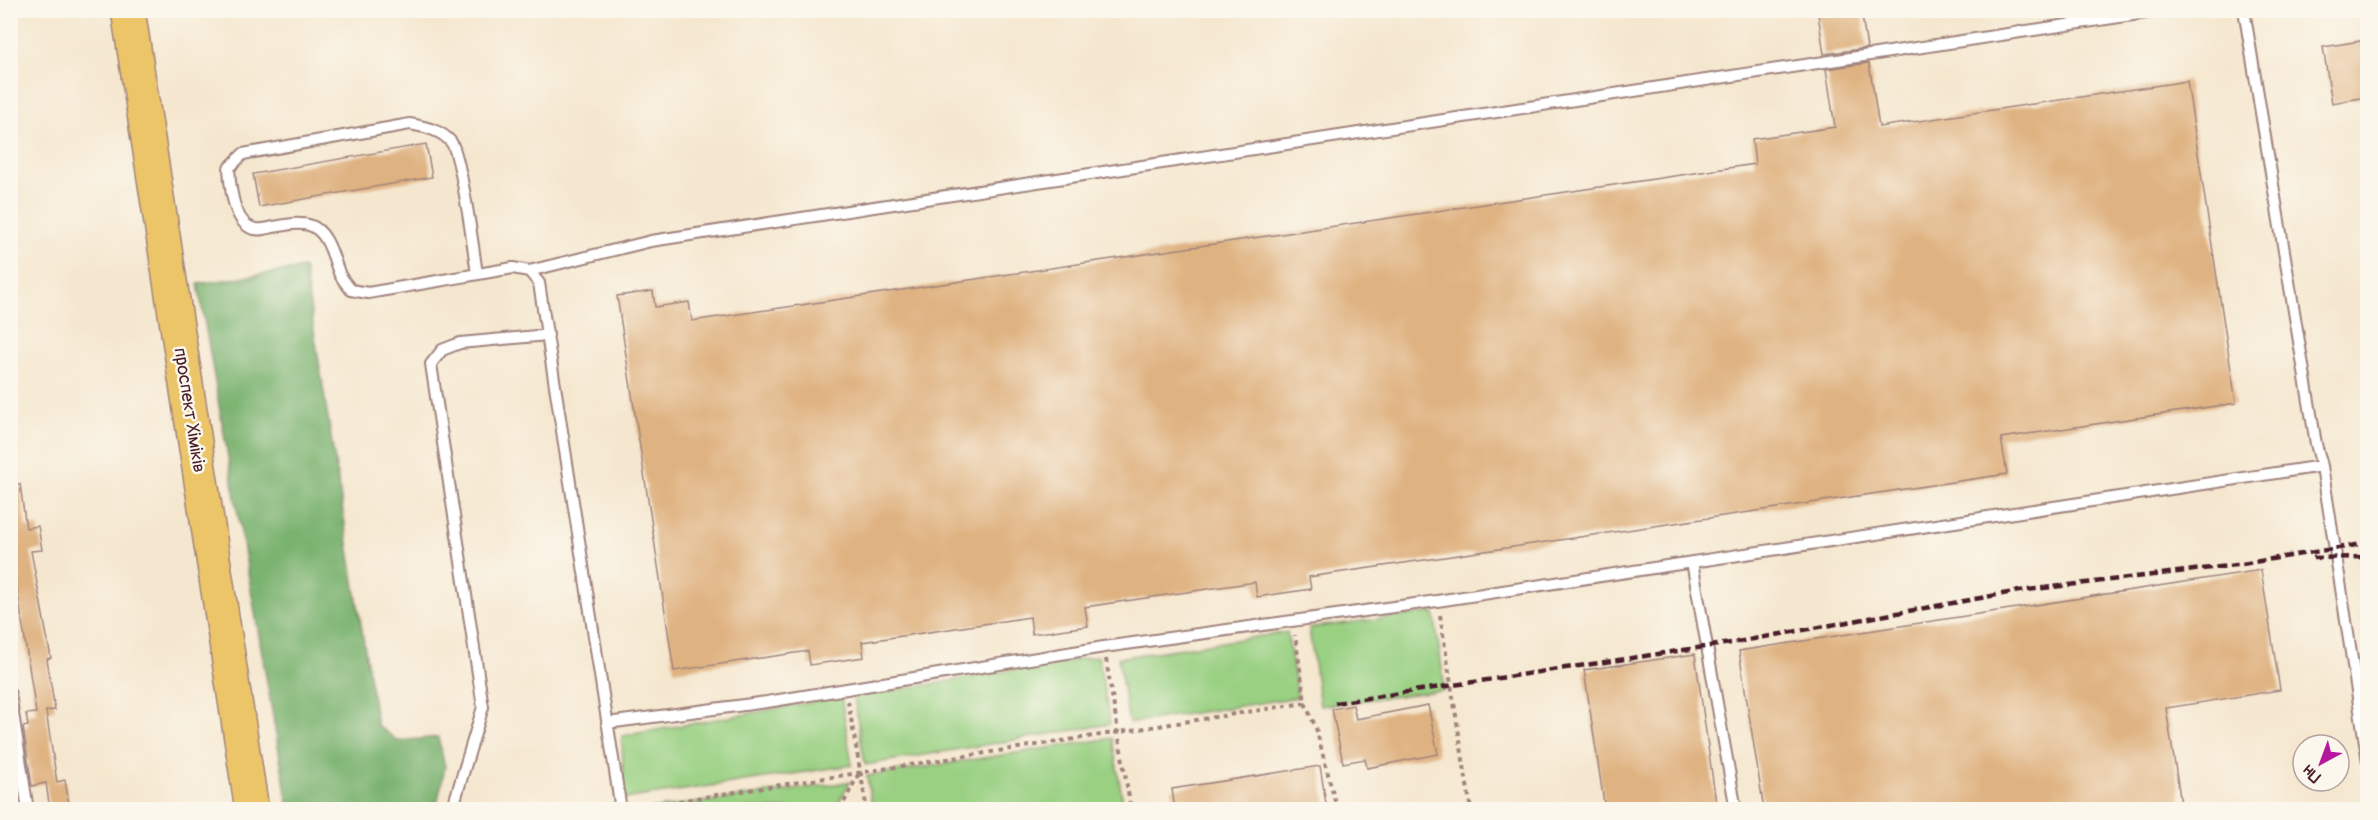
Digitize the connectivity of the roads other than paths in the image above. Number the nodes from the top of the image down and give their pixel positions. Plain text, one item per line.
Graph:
1 (128, 10) edge
2 (2165, 10) edge
3 (2244, 10) edge
4 (529, 271) junction
5 (477, 274) junction
6 (548, 335) junction
7 (2322, 466) junction
8 (1692, 562) junction
9 (10, 694) edge
10 (607, 723) junction
11 (2367, 762) edge
12 (28, 810) edge
13 (252, 810) edge
14 (452, 810) edge
15 (622, 810) edge
16 (1736, 810) edge

1 - 13 main road, проспект Хіміків
2 - 4 lane
3 - 7 lane
4 - 5 lane
4 - 6 lane
5 - 5 lane
6 - 10 lane
6 - 14 lane
7 - 8 lane
7 - 11 lane
8 - 10 lane
8 - 16 lane
9 - 12 lane
10 - 15 lane

